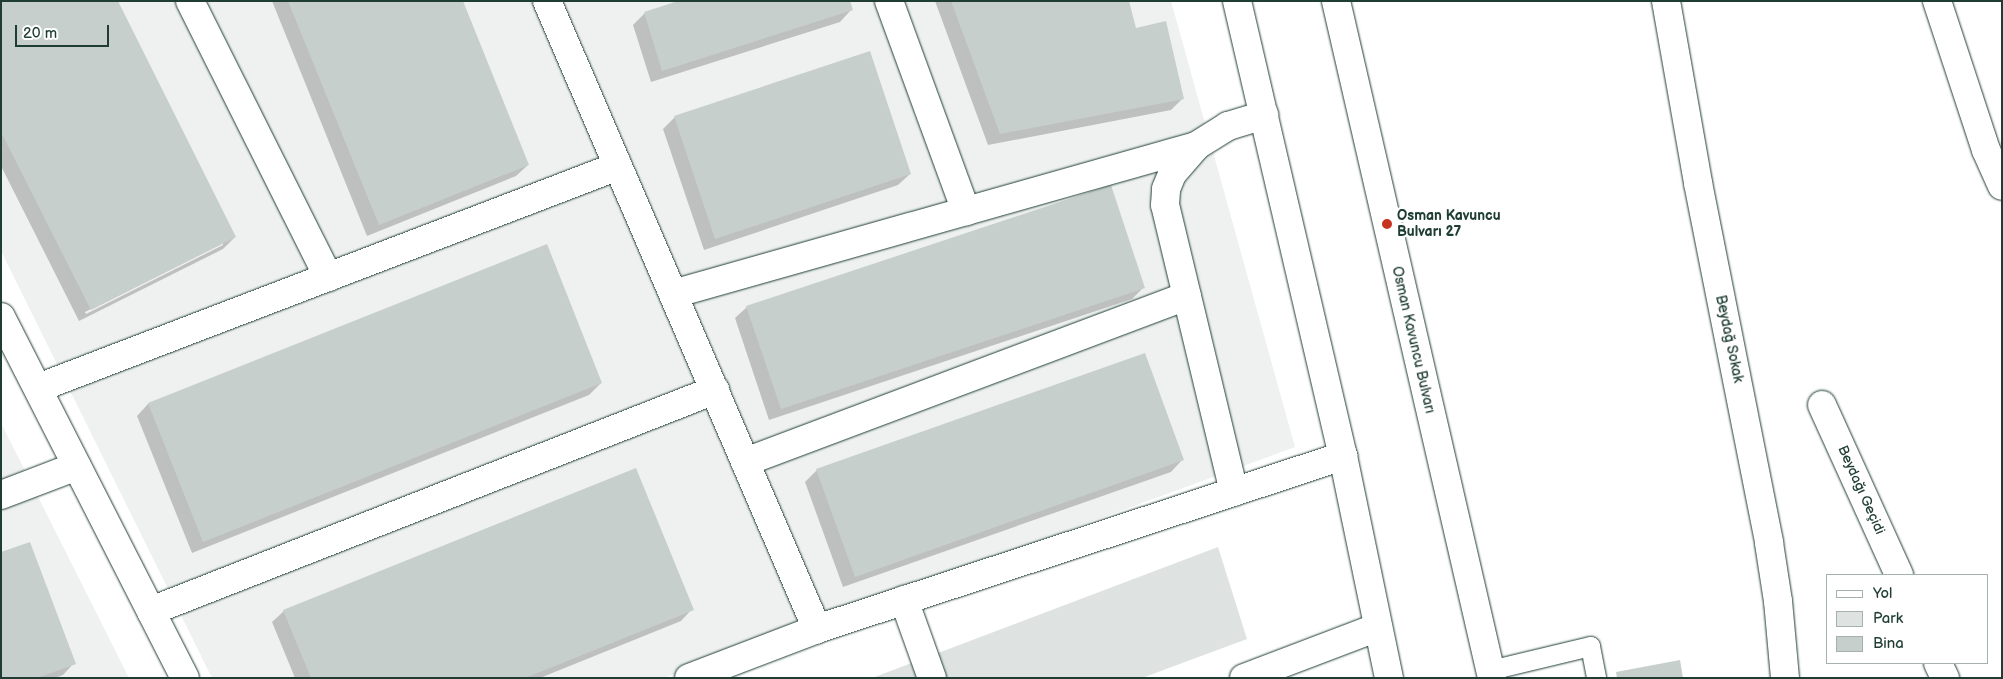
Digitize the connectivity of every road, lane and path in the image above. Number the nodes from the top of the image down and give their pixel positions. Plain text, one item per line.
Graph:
1 (190, 1) edge
2 (548, 1) edge
3 (889, 1) edge
4 (1237, 1) edge
5 (1336, 1) edge
6 (1666, 1) edge
7 (1937, 1) edge
8 (1264, 116) junction
9 (1196, 146) junction
10 (618, 166) junction
11 (2002, 186) edge
12 (966, 211) junction
13 (328, 277) junction
14 (673, 294) junction
15 (1187, 296) junction
16 (1, 317) edge
17 (38, 388) junction
18 (715, 390) junction
19 (1822, 405) dead end
20 (1343, 456) junction
21 (746, 462) junction
22 (77, 466) junction
23 (1234, 492) junction
24 (1, 495) edge
25 (1899, 574) edge
26 (904, 600) junction
27 (151, 611) junction
28 (1378, 627) junction
29 (817, 629) junction
30 (1938, 664) edge
31 (1491, 674) edge
32 (185, 678) edge
33 (689, 678) edge
34 (932, 678) edge
35 (1244, 678) edge
36 (1389, 678) edge
37 (1596, 678) edge
38 (1785, 678) edge
39 (1945, 678) edge

1 - 13 main road
2 - 10 main road
3 - 12 main road
4 - 8 main road
5 - 31 main road, Osman Kavuncu Bulvarı
6 - 38 main road, Beydağ Sokak
7 - 11 main road
8 - 9 main road
8 - 20 main road
9 - 12 main road
9 - 15 main road
10 - 13 main road
10 - 14 main road
12 - 14 main road
13 - 17 main road
14 - 18 main road
15 - 21 main road
15 - 23 main road
16 - 17 main road
17 - 22 main road
18 - 21 main road
18 - 27 main road
19 - 25 main road, Beydağı Geçidi
20 - 23 main road
20 - 28 main road
21 - 29 main road
22 - 24 main road
22 - 27 main road
23 - 26 main road
26 - 29 main road
26 - 34 main road
27 - 32 main road
28 - 35 main road
28 - 36 main road
29 - 33 main road
30 - 39 main road
31 - 37 lane

